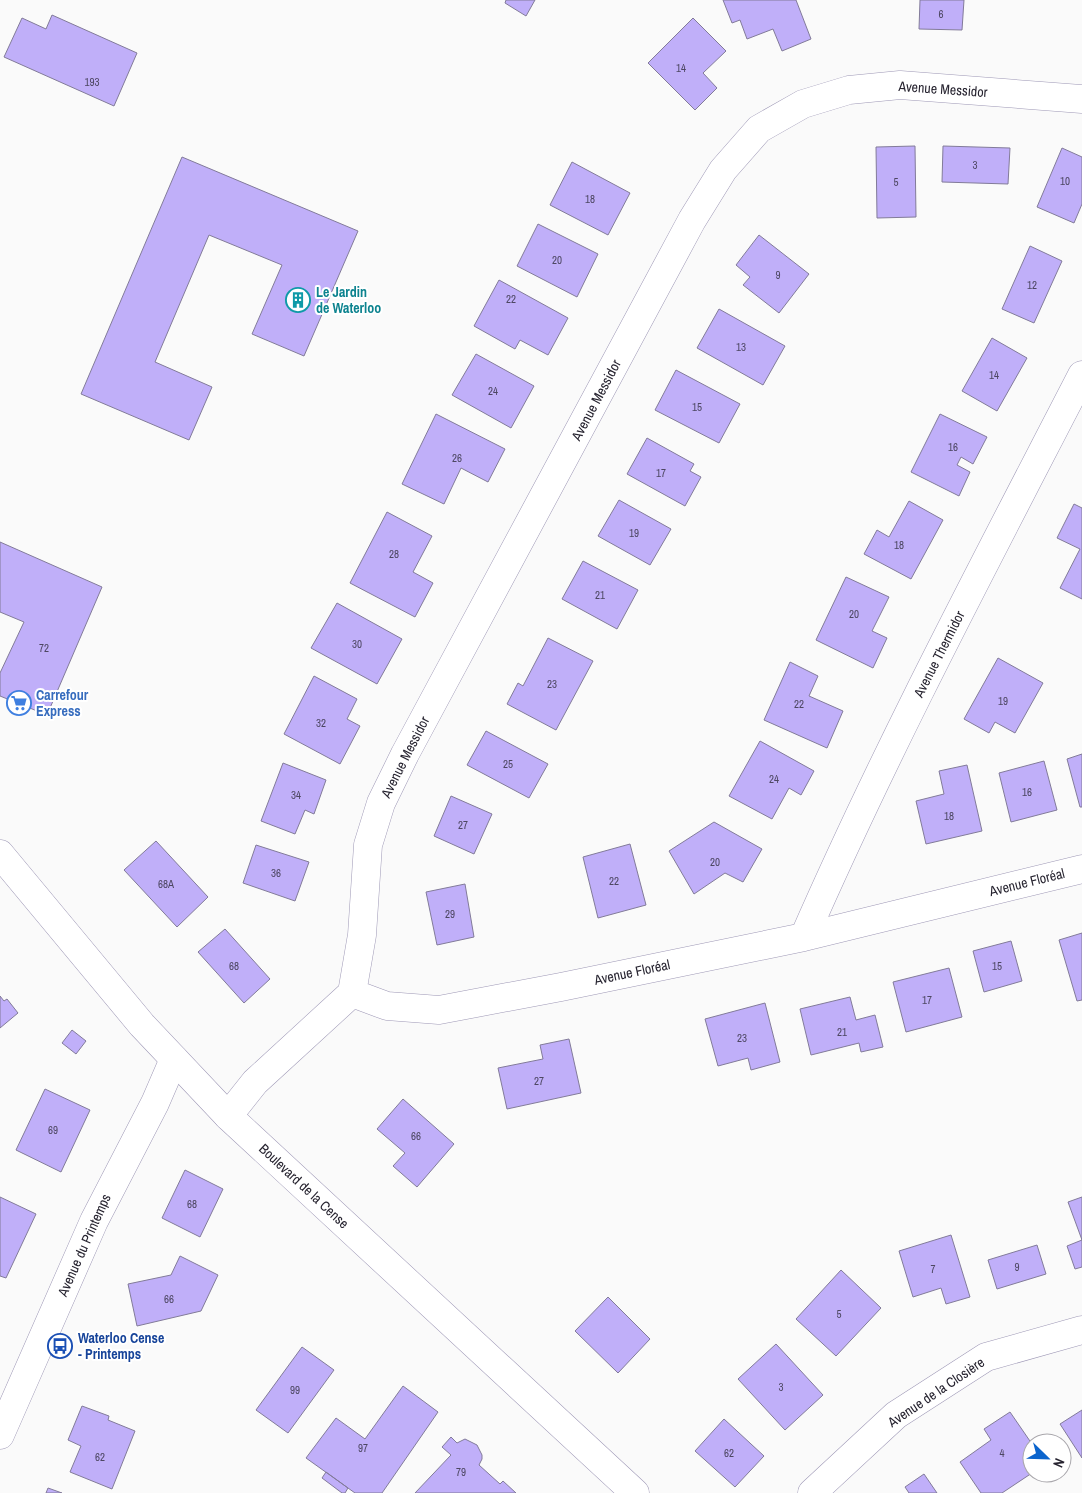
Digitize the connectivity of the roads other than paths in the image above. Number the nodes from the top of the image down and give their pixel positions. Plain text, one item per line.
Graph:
1 (1082, 99) edge
2 (1082, 375) edge
3 (0, 854) edge
4 (1082, 869) edge
5 (804, 937) junction
6 (352, 993) junction
7 (174, 1059) junction
8 (228, 1116) junction
9 (1082, 1330) edge
10 (0, 1435) edge
11 (635, 1493) edge
12 (812, 1493) edge

1 - 6 street, Avenue Messidor
2 - 5 street, Avenue Thermidor
3 - 7 street, Boulevard de la Cense
4 - 5 street, Avenue Floréal
5 - 6 street, Avenue Floréal
6 - 8 street
7 - 8 street, Boulevard de la Cense
7 - 10 street, Avenue du Printemps
8 - 11 street, Boulevard de la Cense
9 - 12 street, Avenue de la Closière

